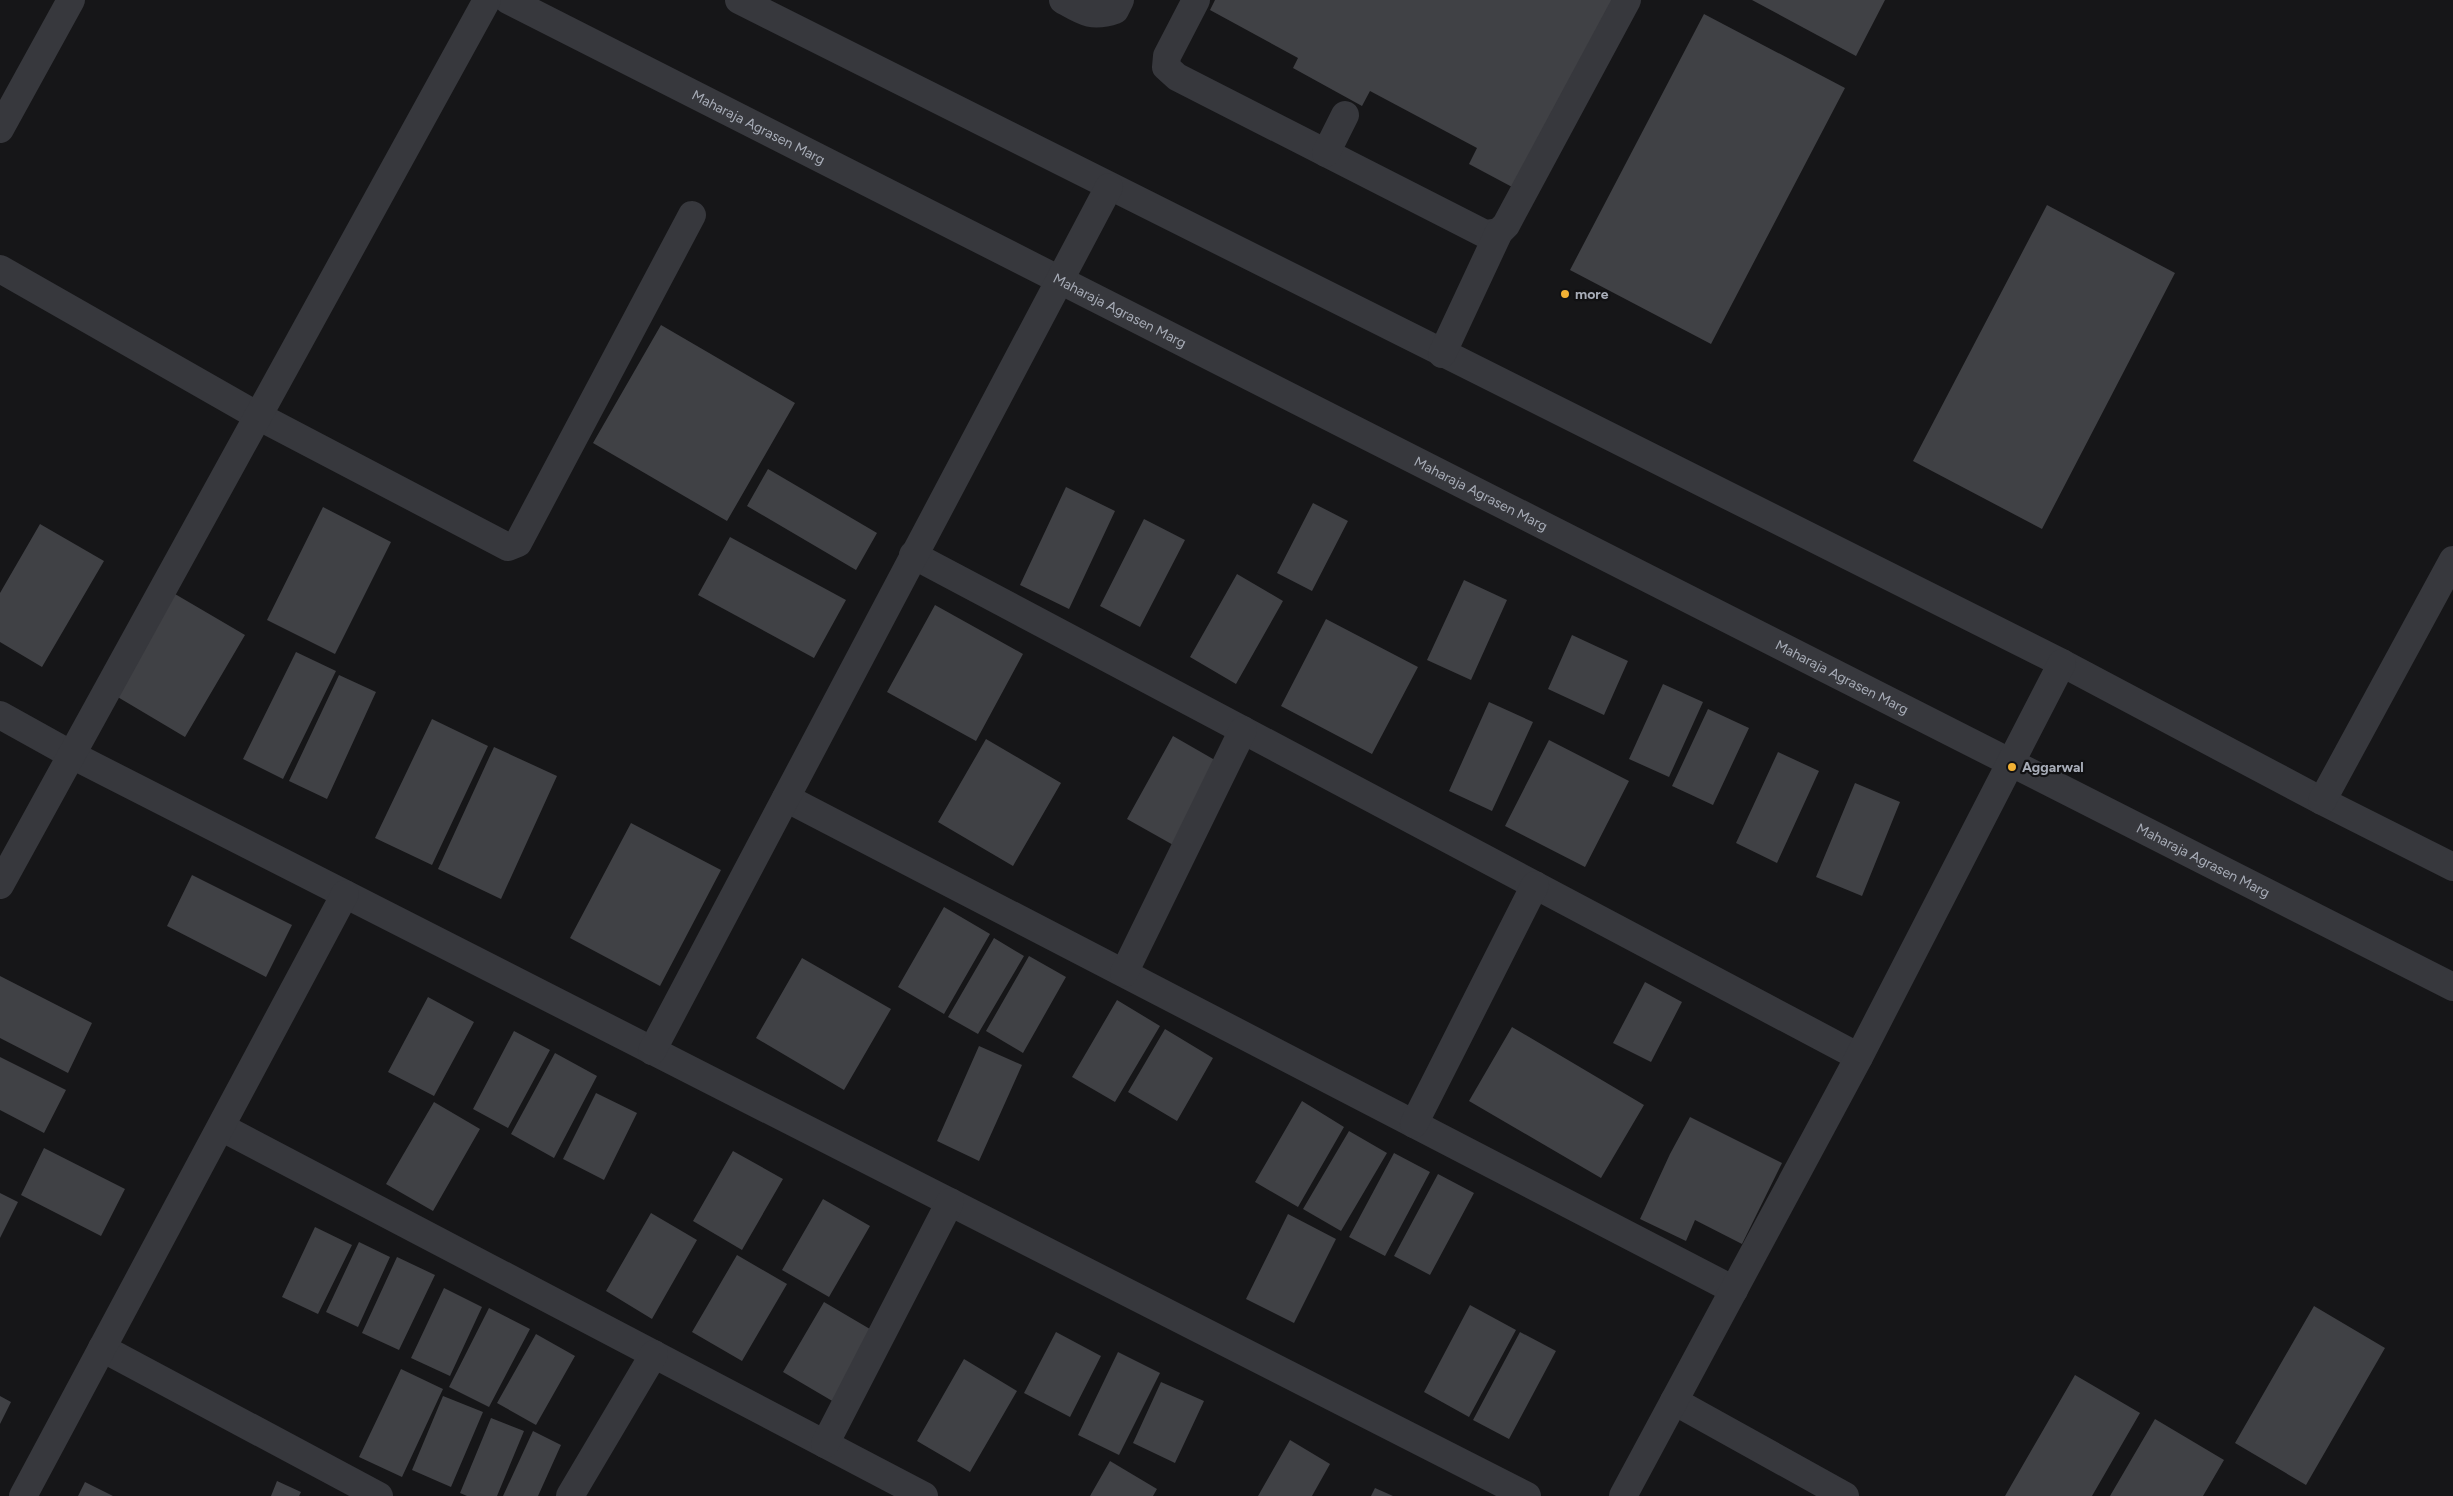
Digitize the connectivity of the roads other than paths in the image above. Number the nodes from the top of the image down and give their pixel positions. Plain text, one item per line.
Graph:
1 (70, 0) edge
2 (487, 0) edge
3 (508, 0) edge
4 (739, 0) edge
5 (1063, 0) edge
6 (1120, 0) edge
7 (1196, 0) edge
8 (1627, 0) edge
9 (1345, 115) dead end
10 (0, 129) edge
11 (1326, 153) junction
12 (1109, 187) junction
13 (692, 215) dead end
14 (1500, 232) junction
15 (0, 269) edge
16 (1059, 279) junction
17 (1442, 354) junction
18 (258, 416) junction
19 (913, 555) junction
20 (2453, 560) edge
21 (2062, 663) junction
22 (0, 715) edge
23 (1243, 730) junction
24 (72, 755) junction
25 (2011, 763) junction
26 (786, 798) junction
27 (2322, 801) junction
28 (2453, 867) edge
29 (0, 885) edge
30 (1536, 885) junction
31 (345, 894) junction
32 (1124, 973) junction
33 (2453, 987) edge
34 (652, 1051) junction
35 (1859, 1057) junction
36 (1414, 1124) junction
37 (221, 1127) junction
38 (950, 1202) junction
39 (1734, 1290) junction
40 (102, 1348) junction
41 (654, 1354) junction
42 (1674, 1401) junction
43 (825, 1444) junction
44 (24, 1496) edge
45 (379, 1496) edge
46 (570, 1496) edge
47 (924, 1496) edge
48 (1527, 1496) edge
49 (1624, 1496) edge
50 (1845, 1496) edge

1 - 10 street
2 - 18 street
3 - 16 street, Maharaja Agrasen Marg
4 - 12 street
5 - 6 street
7 - 11 street
8 - 14 street
9 - 11 street
11 - 14 street
12 - 16 street
12 - 17 street
13 - 18 street
14 - 17 street
15 - 18 street
16 - 19 street
16 - 25 street, Maharaja Agrasen Marg
17 - 21 street
18 - 24 street
19 - 23 street
19 - 26 street
20 - 27 street
21 - 25 street
21 - 27 street
22 - 24 street
23 - 30 street
23 - 32 street
24 - 29 street
24 - 31 street
25 - 33 street, Maharaja Agrasen Marg
25 - 35 street
26 - 32 street
26 - 34 street
27 - 28 street
30 - 35 street
30 - 36 street
31 - 34 street
31 - 37 street
32 - 36 street
34 - 38 street
35 - 39 street
36 - 39 street
37 - 40 street
37 - 41 street
38 - 43 street
38 - 48 street
39 - 42 street
40 - 44 street
40 - 45 street
41 - 43 street
41 - 46 street
42 - 49 street
42 - 50 street
43 - 47 street

